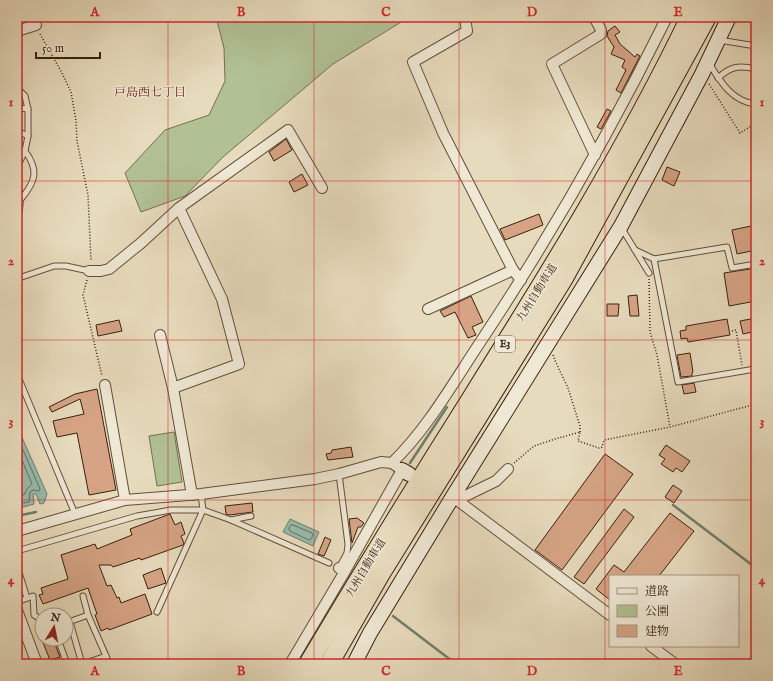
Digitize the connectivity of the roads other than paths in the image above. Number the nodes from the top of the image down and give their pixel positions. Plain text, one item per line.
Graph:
1 (465, 17) edge
2 (594, 17) edge
3 (667, 17) edge
4 (690, 17) edge
5 (707, 17) edge
6 (729, 17) edge
7 (754, 17) edge
8 (36, 25) road end
9 (756, 30) edge
10 (17, 31) edge
11 (718, 40) junction
12 (756, 46) edge
13 (705, 68) junction
14 (756, 69) edge
15 (718, 78) junction
16 (17, 88) edge
17 (756, 104) edge
18 (17, 105) edge
19 (28, 109) junction
20 (17, 131) edge
21 (28, 136) junction
22 (17, 149) edge
23 (25, 151) junction
24 (595, 155) junction
25 (17, 167) edge
26 (17, 184) edge
27 (322, 188) dead end
28 (21, 198) junction
29 (178, 208) junction
30 (17, 219) edge
31 (621, 226) junction
32 (635, 250) junction
33 (654, 259) junction
34 (756, 264) edge
35 (513, 270) junction
36 (89, 271) joint
37 (17, 272) edge
38 (649, 273) road end
39 (18, 279) edge
40 (521, 280) junction
41 (428, 309) dead end
42 (160, 335) dead end
43 (17, 374) edge
44 (756, 375) edge
45 (104, 385) road end
46 (173, 388) junction
47 (401, 469) junction
48 (508, 469) road end
49 (339, 474) junction
50 (196, 495) junction
51 (451, 496) junction
52 (125, 500) junction
53 (203, 510) junction
54 (75, 514) junction
55 (252, 516) dead end
56 (231, 520) junction
57 (17, 531) edge
58 (17, 551) edge
59 (329, 563) dead end
60 (17, 566) edge
61 (342, 570) junction
62 (82, 596) dead end
63 (27, 598) junction
64 (17, 602) edge
65 (17, 610) edge
66 (157, 612) dead end
67 (609, 614) edge
68 (34, 615) edge
69 (88, 615) junction
70 (74, 620) edge
71 (74, 639) edge
72 (61, 647) edge
73 (652, 647) edge
74 (106, 656) junction
75 (37, 664) edge
76 (67, 664) edge
77 (83, 664) edge
78 (109, 664) edge
79 (290, 664) edge
80 (308, 664) edge
81 (329, 664) edge
82 (354, 664) edge
83 (675, 664) edge

1 - 35 street
2 - 24 street
3 - 24 street
4 - 80 highway, 九州自動車道 / E3
5 - 81 highway, 九州自動車道 / E3
6 - 11 street
7 - 9 lane
8 - 10 street
11 - 12 lane
11 - 13 street
13 - 15 lane
13 - 31 street
14 - 15 lane
15 - 17 lane
16 - 19 lane
18 - 19 lane
19 - 21 lane
20 - 21 lane
21 - 23 lane
22 - 23 lane
23 - 25 lane
23 - 28 lane
24 - 40 street
26 - 28 lane
27 - 29 street
28 - 30 lane
29 - 36 street
29 - 46 street
31 - 32 lane
31 - 51 street
32 - 33 lane
32 - 38 lane
33 - 34 lane
33 - 44 lane
35 - 40 street
35 - 41 street
36 - 39 lane
37 - 39 lane
40 - 47 street
42 - 46 street
43 - 54 lane
45 - 52 street
46 - 50 street
47 - 49 street
47 - 61 street
48 - 51 street
49 - 50 street
49 - 61 lane
50 - 52 street
50 - 53 lane
51 - 67 street
51 - 82 street
52 - 54 street
53 - 56 lane
53 - 58 lane
53 - 66 lane
54 - 57 street
55 - 56 lane
56 - 59 lane
60 - 63 lane
61 - 79 street
62 - 69 lane
63 - 64 lane
63 - 68 lane
65 - 75 street
69 - 70 lane
69 - 74 lane
71 - 77 lane
72 - 76 lane
73 - 83 street
74 - 77 lane
74 - 78 lane

